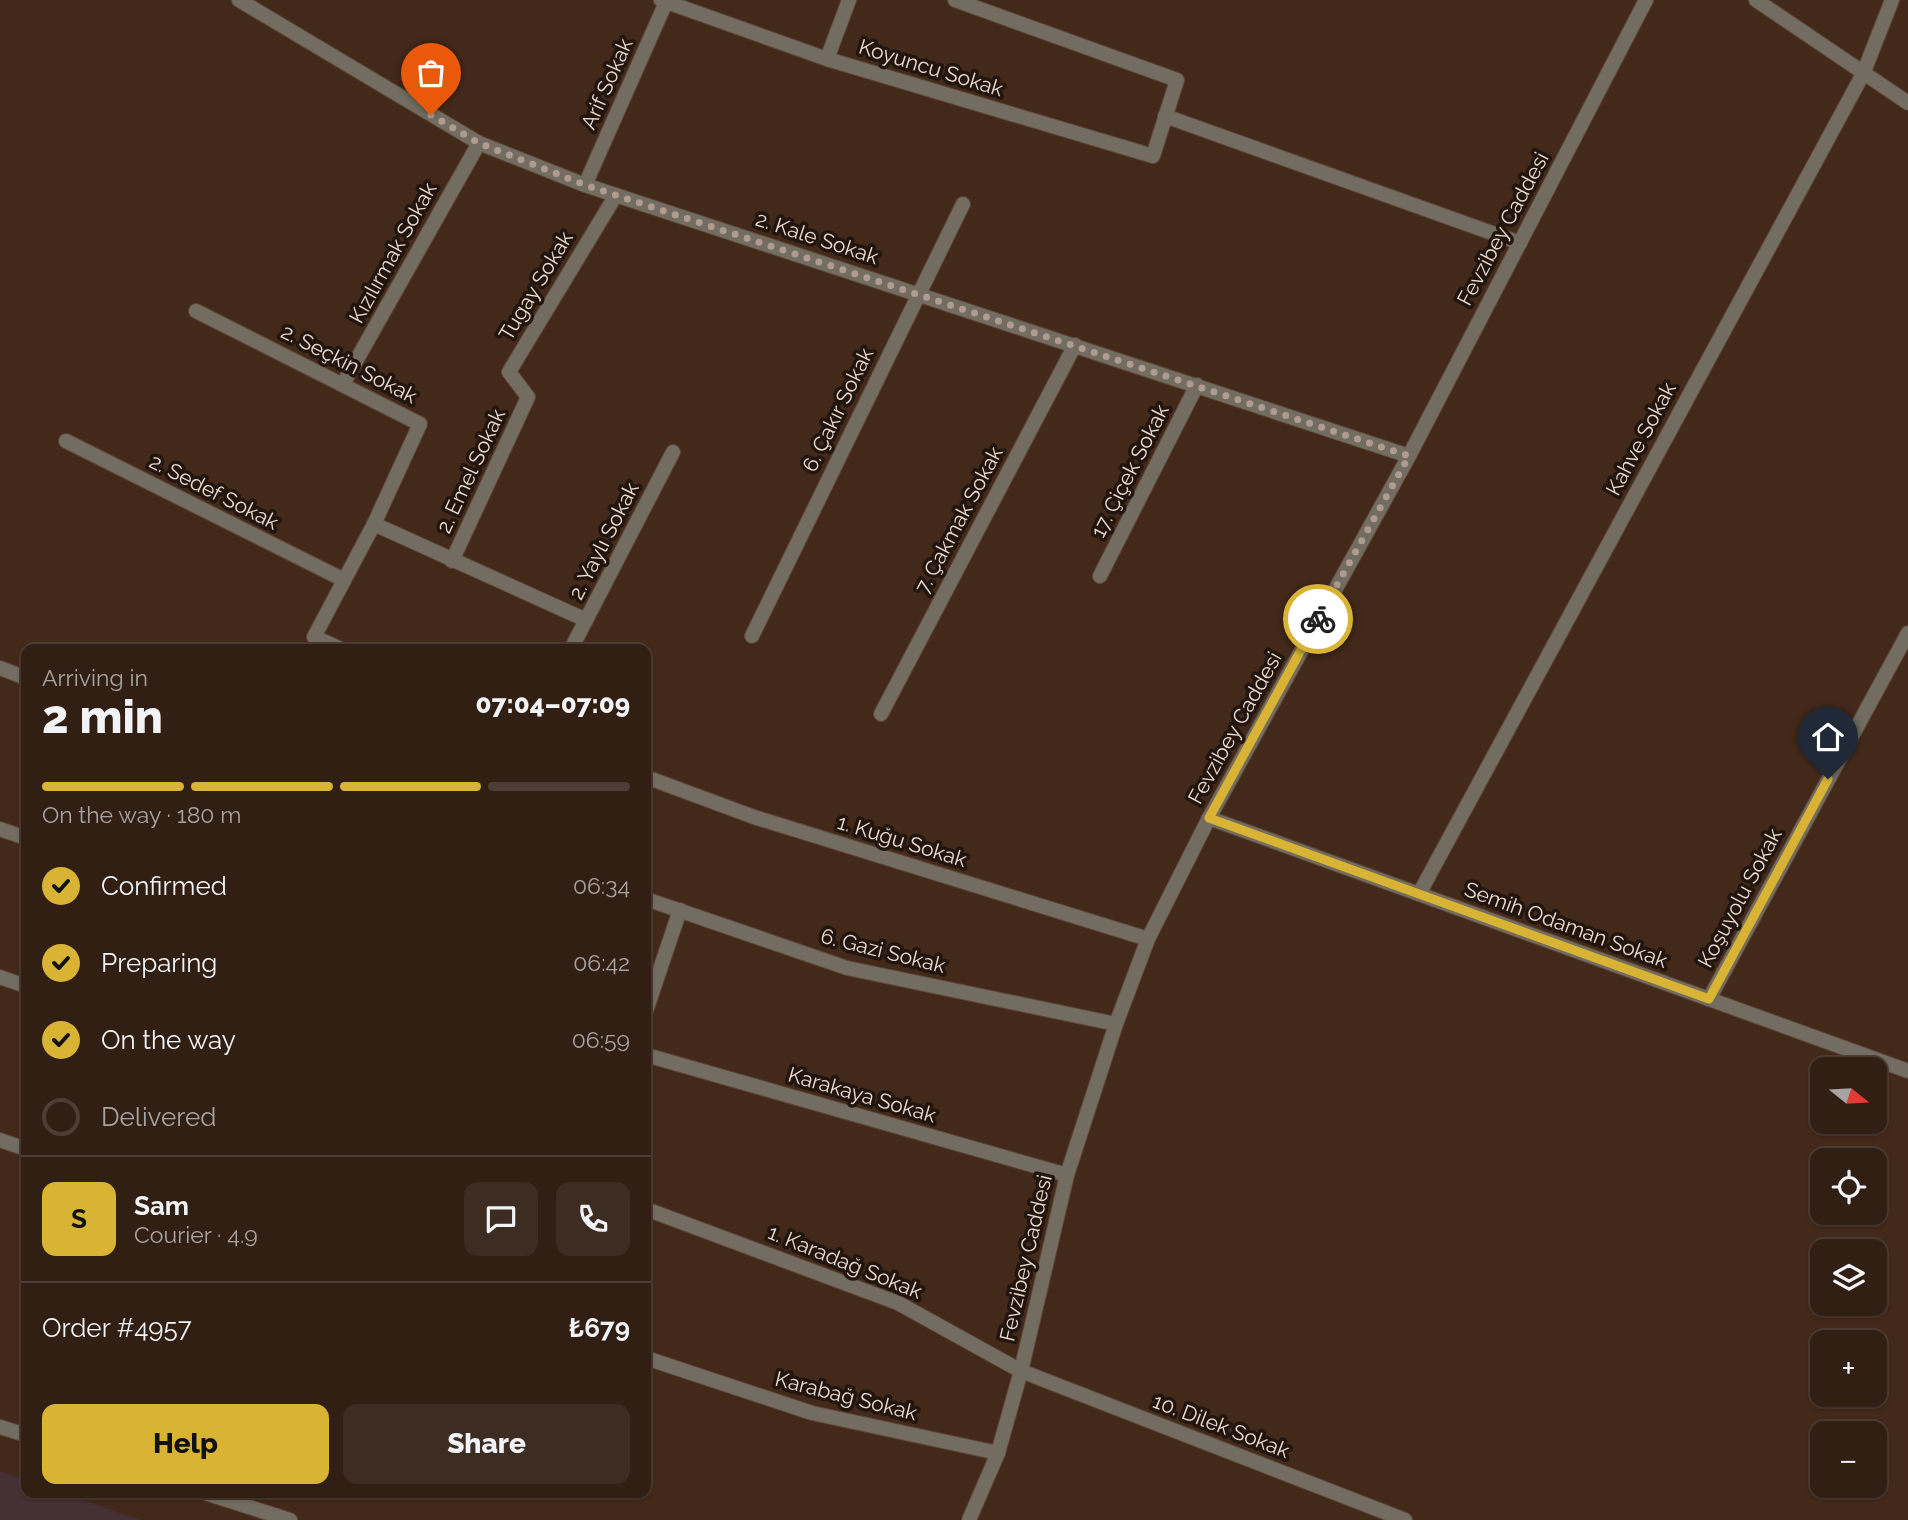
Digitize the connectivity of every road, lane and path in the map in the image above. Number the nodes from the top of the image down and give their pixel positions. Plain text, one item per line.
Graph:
1 (239, 0) edge
2 (849, 0) edge
3 (955, 0) edge
4 (1646, 0) edge
5 (1756, 0) edge
6 (1892, 0) edge
7 (665, 1) edge
8 (827, 59) junction
9 (1863, 74) junction
10 (1908, 103) edge
11 (1165, 116) junction
12 (479, 143) junction
13 (585, 185) junction
14 (616, 195) junction
15 (962, 204) dead end
16 (1520, 243) junction
17 (918, 293) junction
18 (196, 311) dead end
19 (1074, 345) junction
20 (343, 384) junction
21 (1196, 385) junction
22 (528, 397) joint
23 (66, 441) dead end
24 (673, 452) dead end
25 (1409, 456) junction
26 (374, 524) junction
27 (452, 561) junction
28 (1100, 576) dead end
29 (344, 580) junction
30 (586, 620) junction
31 (1908, 633) edge
32 (752, 636) dead end
33 (330, 644) edge
34 (574, 644) edge
35 (0, 668) edge
36 (21, 676) edge
37 (881, 714) dead end
38 (651, 779) edge
39 (1209, 818) junction
40 (0, 829) edge
41 (21, 836) edge
42 (1419, 894) junction
43 (651, 901) edge
44 (680, 910) junction
45 (1148, 939) junction
46 (0, 977) edge
47 (21, 984) edge
48 (651, 996) edge
49 (1709, 999) junction
50 (1116, 1024) junction
51 (651, 1056) edge
52 (1908, 1071) edge
53 (0, 1140) edge
54 (21, 1147) edge
55 (1067, 1175) junction
56 (651, 1211) edge
57 (651, 1360) edge
58 (1021, 1371) junction
59 (0, 1427) edge
60 (21, 1433) edge
61 (998, 1453) junction
62 (221, 1498) edge
63 (290, 1520) edge
64 (969, 1520) edge
65 (1405, 1520) edge

1 - 12 street, 2. Kale Sokak
2 - 8 street
3 - 11 street
4 - 16 street, Fevzibey Caddesi
5 - 9 street
6 - 9 street, Kahve Sokak
7 - 8 street, Koyuncu Sokak
7 - 13 street, Arif Sokak
8 - 11 street, Koyuncu Sokak
9 - 10 street
9 - 42 street, Kahve Sokak
11 - 16 street
12 - 13 street, 2. Kale Sokak
12 - 20 street, Kızılırmak Sokak
13 - 14 street, 2. Kale Sokak
14 - 17 street, 2. Kale Sokak
14 - 22 street, Tugay Sokak
15 - 17 street, 6. Çakır Sokak
16 - 25 street, Fevzibey Caddesi
17 - 19 street, 2. Kale Sokak
17 - 32 street, 6. Çakır Sokak
18 - 20 street, 2. Seçkin Sokak
19 - 21 street, 2. Kale Sokak
19 - 37 street, 7. Çakmak Sokak
20 - 26 street, 2. Seçkin Sokak
21 - 25 street, 2. Kale Sokak
21 - 28 street, 17. Çiçek Sokak
22 - 27 street, 2. Emel Sokak
23 - 29 street, 2. Sedef Sokak
24 - 30 street, 2. Yaylı Sokak
25 - 39 street, Fevzibey Caddesi
26 - 27 street
26 - 29 street, 2. Seçkin Sokak
27 - 30 street
29 - 33 street, 2. Seçkin Sokak
30 - 34 street, 2. Yaylı Sokak
31 - 49 street, Koşuyolu Sokak
35 - 36 street
38 - 45 street, 1. Kuğu Sokak
39 - 42 street, Semih Odaman Sokak
39 - 45 street, Fevzibey Caddesi
40 - 41 street
42 - 49 street, Semih Odaman Sokak
43 - 44 street, 6. Gazi Sokak
44 - 48 street
44 - 50 street, 6. Gazi Sokak
45 - 50 street, Fevzibey Caddesi
46 - 47 street
49 - 52 street, Semih Odaman Sokak
50 - 55 street, Fevzibey Caddesi
51 - 55 street, Karakaya Sokak
53 - 54 street
55 - 58 street, Fevzibey Caddesi
56 - 58 street, 1. Karadağ Sokak
57 - 61 street, Karabağ Sokak
58 - 61 street, Fevzibey Caddesi
58 - 65 street, 10. Dilek Sokak
59 - 60 street
61 - 64 street, Fevzibey Caddesi
62 - 63 street

